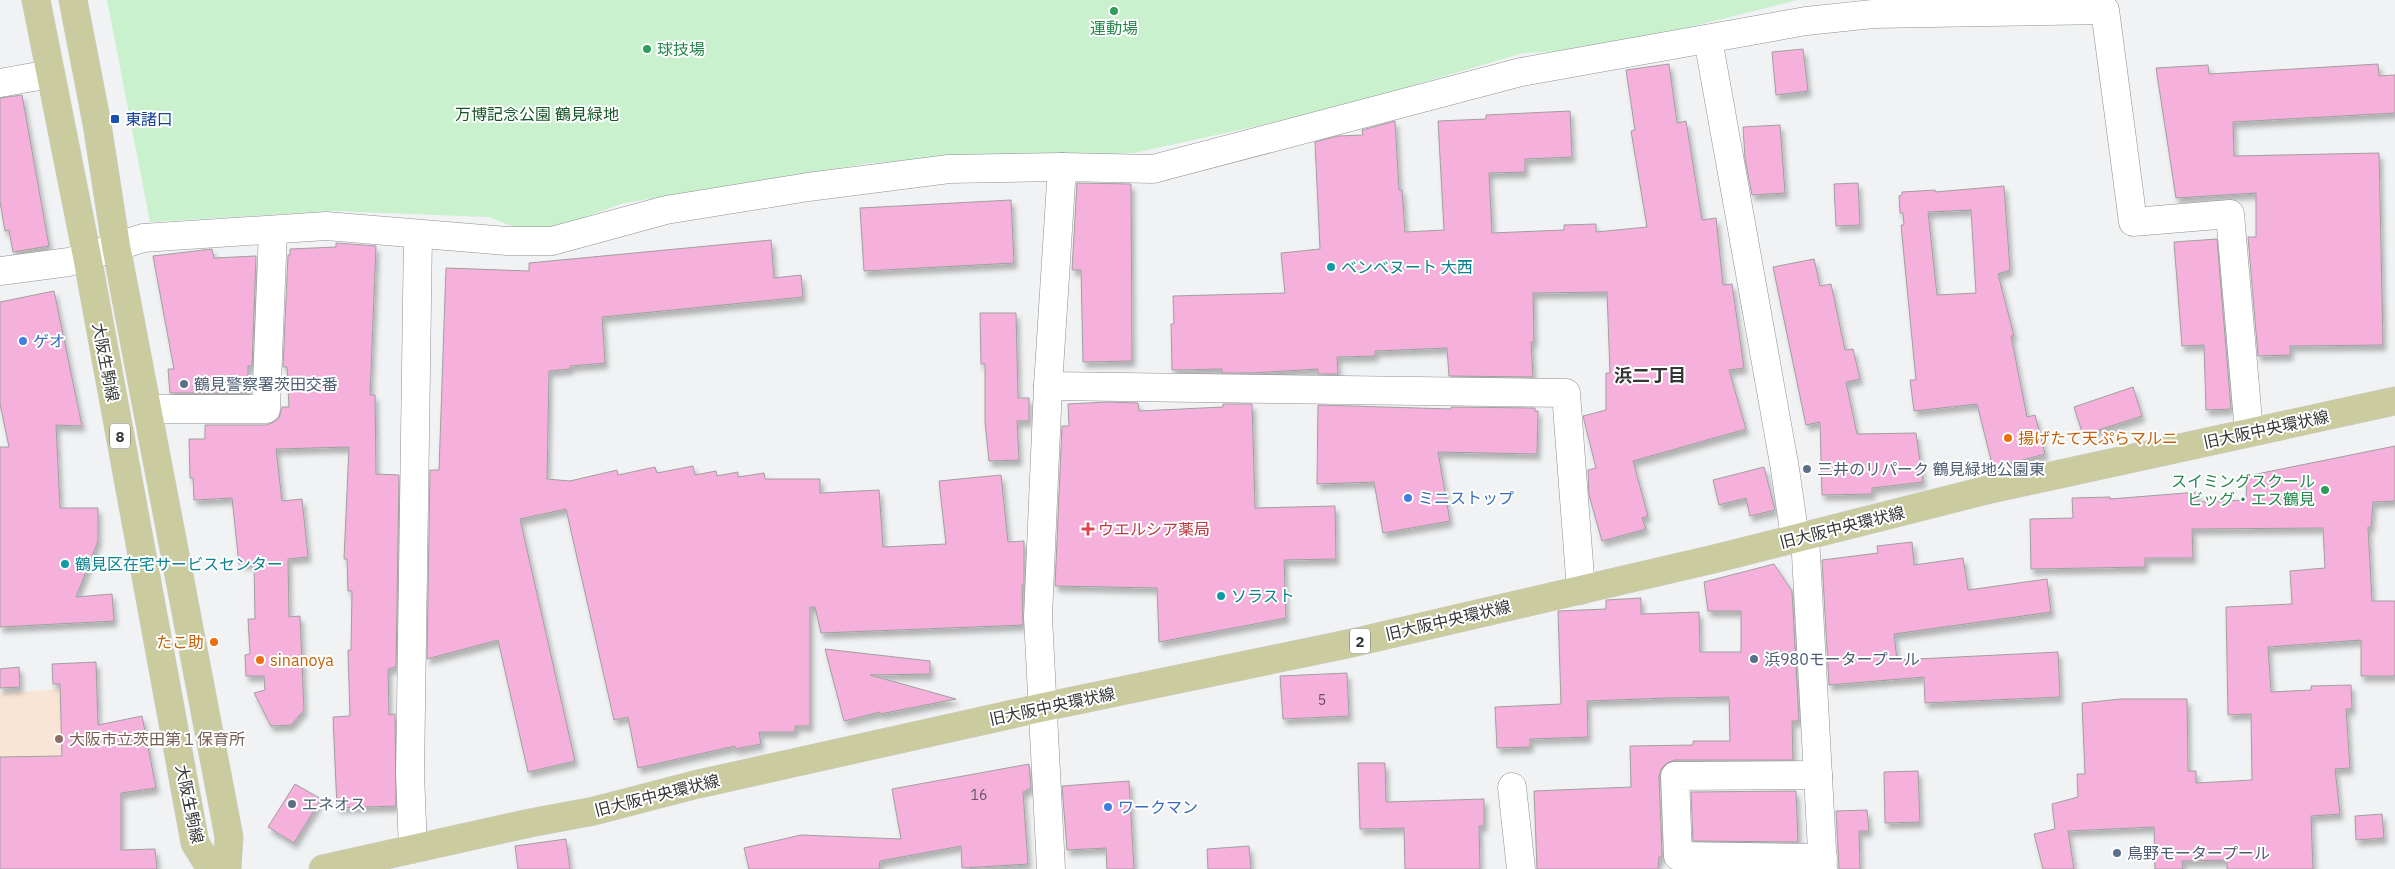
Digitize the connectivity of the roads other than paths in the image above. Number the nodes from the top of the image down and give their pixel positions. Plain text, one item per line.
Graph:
1 (36, 0) edge
2 (73, 0) edge
3 (1708, 39) junction
4 (50, 74) junction
5 (0, 83) edge
6 (1062, 167) junction
7 (273, 230) junction
8 (418, 234) junction
9 (116, 246) junction
10 (86, 256) junction
11 (0, 271) edge
12 (1048, 386) junction
13 (2395, 401) edge
14 (149, 409) junction
15 (2249, 432) junction
16 (1800, 537) junction
17 (1581, 590) junction
18 (1044, 707) junction
19 (1818, 775) junction
20 (1512, 787) dead end
21 (413, 849) junction
22 (1823, 864) edge
23 (211, 869) edge
24 (227, 869) edge
25 (323, 869) edge
26 (1051, 869) edge
27 (1521, 869) edge

1 - 4 main road, 大阪生駒線 / 8
2 - 9 main road, 大阪生駒線 / 8
3 - 6 street
3 - 15 street
3 - 16 street
4 - 5 street
4 - 10 main road, 大阪生駒線 / 8
6 - 8 street
6 - 12 street
7 - 8 street
7 - 9 street
7 - 14 street
8 - 21 street
9 - 10 street
9 - 14 main road, 大阪生駒線 / 8
10 - 11 street
10 - 23 main road, 大阪生駒線 / 8
12 - 17 street
12 - 18 street
13 - 15 main road, 旧大阪中央環状線 / 2
14 - 24 main road, 大阪生駒線 / 8
15 - 16 main road, 旧大阪中央環状線 / 2
16 - 17 main road, 旧大阪中央環状線 / 2
16 - 19 street
17 - 18 main road, 旧大阪中央環状線 / 2
18 - 21 main road, 旧大阪中央環状線 / 2
18 - 26 street
19 - 22 street
19 - 22 street
20 - 27 street
21 - 25 main road, 旧大阪中央環状線 / 2

